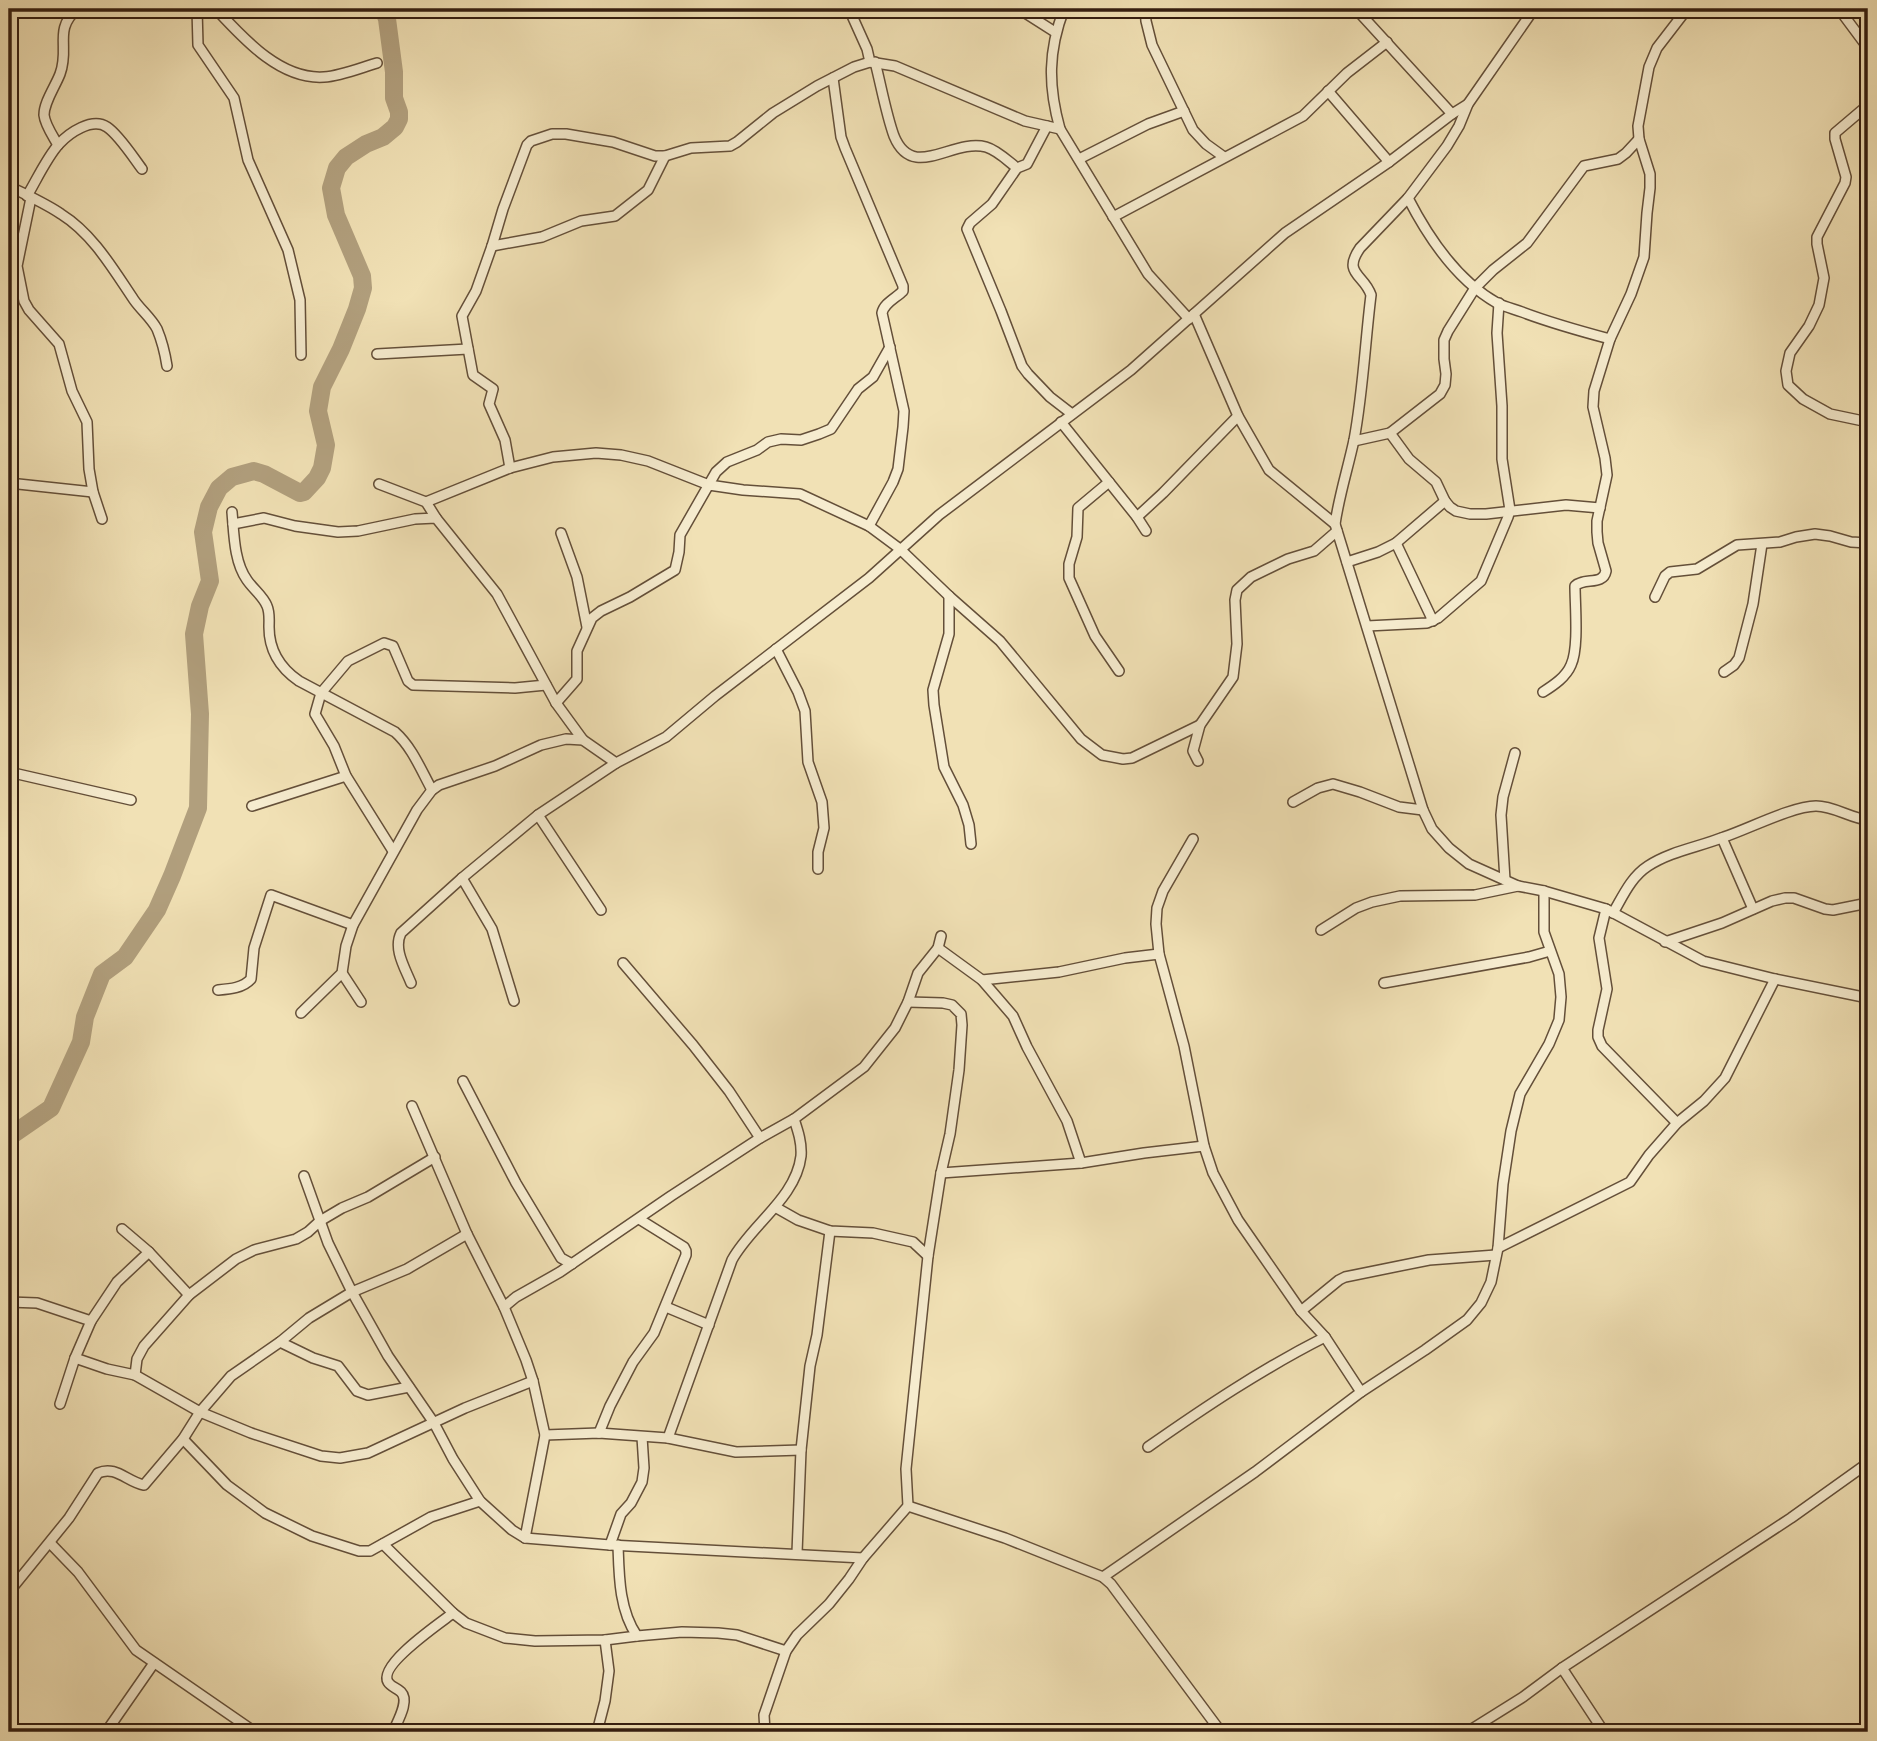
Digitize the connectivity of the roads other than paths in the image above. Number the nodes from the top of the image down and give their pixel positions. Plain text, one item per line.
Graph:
1 (77, 9) edge
2 (197, 9) edge
3 (216, 9) edge
4 (849, 9) edge
5 (1019, 9) edge
6 (1064, 9) edge
7 (1146, 9) edge
8 (1356, 9) edge
9 (1535, 9) edge
10 (1687, 9) edge
11 (1839, 9) edge
12 (1055, 32) junction
13 (1387, 42) junction
14 (1868, 48) edge
15 (872, 62) junction
16 (377, 63) dead end
17 (833, 78) junction
18 (1328, 91) junction
19 (1468, 104) junction
20 (1868, 105) edge
21 (1184, 111) junction
22 (1452, 114) junction
23 (1047, 126) junction
24 (1060, 129) junction
25 (1639, 139) junction
26 (58, 145) junction
27 (665, 156) junction
28 (1224, 157) junction
29 (1079, 159) junction
30 (1389, 162) junction
31 (1017, 168) junction
32 (142, 169) dead end
33 (9, 186) edge
34 (29, 197) junction
35 (1408, 198) junction
36 (1113, 216) junction
37 (492, 246) junction
38 (17, 266) junction
39 (9, 274) edge
40 (1475, 288) junction
41 (1499, 303) junction
42 (1191, 316) junction
43 (1610, 339) junction
44 (890, 347) junction
45 (468, 349) junction
46 (377, 354) dead end
47 (302, 355) dead end
48 (167, 366) dead end
49 (1072, 414) junction
50 (1238, 416) junction
51 (1061, 422) junction
52 (1868, 422) edge
53 (1390, 433) junction
54 (1354, 441) junction
55 (510, 468) junction
56 (1110, 482) junction
57 (9, 483) edge
58 (379, 484) dead end
59 (709, 485) junction
60 (93, 492) junction
61 (1445, 501) junction
62 (426, 502) junction
63 (1600, 508) junction
64 (1510, 510) junction
65 (232, 512) dead end
66 (1138, 517) junction
67 (436, 518) junction
68 (102, 519) dead end
69 (233, 524) junction
70 (869, 526) junction
71 (1336, 528) junction
72 (1146, 531) dead end
73 (561, 533) dead end
74 (1396, 543) junction
75 (1868, 543) edge
76 (1762, 544) junction
77 (900, 549) junction
78 (1347, 562) junction
79 (949, 596) junction
80 (1655, 597) dead end
81 (1433, 621) junction
82 (587, 626) junction
83 (1367, 626) junction
84 (776, 649) junction
85 (1119, 671) dead end
86 (1724, 673) dead end
87 (546, 685) junction
88 (1543, 692) dead end
89 (321, 693) junction
90 (556, 703) junction
91 (1200, 726) junction
92 (583, 740) junction
93 (1515, 753) dead end
94 (1198, 761) dead end
95 (616, 763) junction
96 (9, 772) edge
97 (346, 776) junction
98 (432, 790) junction
99 (131, 800) dead end
100 (1293, 802) dead end
101 (251, 806) dead end
102 (1423, 810) junction
103 (538, 815) junction
104 (1868, 820) edge
105 (1722, 838) junction
106 (1193, 839) dead end
107 (971, 844) dead end
108 (393, 851) junction
109 (818, 869) dead end
110 (462, 878) junction
111 (1505, 880) junction
112 (1518, 886) junction
113 (1544, 891) junction
114 (1868, 902) edge
115 (601, 909) dead end
116 (1752, 909) junction
117 (1609, 911) junction
118 (353, 925) junction
119 (1321, 930) dead end
120 (941, 936) dead end
121 (1665, 942) junction
122 (938, 948) junction
123 (1550, 951) junction
124 (1159, 954) junction
125 (623, 963) dead end
126 (342, 973) junction
127 (1775, 979) junction
128 (982, 981) junction
129 (411, 983) dead end
130 (1384, 983) dead end
131 (218, 990) dead end
132 (1868, 998) edge
133 (514, 1001) dead end
134 (361, 1002) dead end
135 (908, 1002) junction
136 (301, 1013) dead end
137 (463, 1081) dead end
138 (412, 1106) dead end
139 (794, 1119) junction
140 (1677, 1123) junction
141 (760, 1138) junction
142 (1204, 1146) junction
143 (435, 1157) junction
144 (1082, 1163) junction
145 (941, 1173) junction
146 (304, 1176) dead end
147 (775, 1207) junction
148 (639, 1219) junction
149 (320, 1222) junction
150 (122, 1229) dead end
151 (831, 1231) junction
152 (467, 1234) junction
153 (149, 1252) junction
154 (1497, 1252) junction
155 (928, 1256) junction
156 (561, 1258) junction
157 (572, 1264) junction
158 (560, 1272) junction
159 (352, 1292) junction
160 (188, 1295) junction
161 (9, 1302) edge
162 (504, 1307) junction
163 (666, 1307) junction
164 (1301, 1311) junction
165 (91, 1321) junction
166 (709, 1325) junction
167 (1325, 1337) junction
168 (280, 1342) junction
169 (75, 1359) junction
170 (135, 1375) junction
171 (533, 1381) junction
172 (409, 1387) junction
173 (1361, 1392) junction
174 (60, 1404) dead end
175 (200, 1412) junction
176 (434, 1423) junction
177 (598, 1433) junction
178 (545, 1435) junction
179 (642, 1437) junction
180 (668, 1438) junction
181 (183, 1439) junction
182 (1148, 1447) dead end
183 (801, 1450) junction
184 (1868, 1464) edge
185 (480, 1501) junction
186 (908, 1506) junction
187 (525, 1538) junction
188 (50, 1543) junction
189 (383, 1544) junction
190 (614, 1545) junction
191 (797, 1553) junction
192 (863, 1558) junction
193 (1103, 1577) junction
194 (9, 1592) edge
195 (453, 1613) junction
196 (637, 1636) junction
197 (605, 1640) junction
198 (786, 1651) junction
199 (154, 1663) junction
200 (1562, 1668) junction
201 (106, 1732) edge
202 (255, 1732) edge
203 (393, 1732) edge
204 (597, 1732) edge
205 (765, 1732) edge
206 (1222, 1732) edge
207 (1468, 1732) edge
208 (1604, 1732) edge

1 - 26 street
2 - 47 street
3 - 16 street
4 - 15 street
5 - 12 street
6 - 12 street
7 - 21 street
8 - 13 street
9 - 19 street
10 - 25 street
11 - 14 street
12 - 24 street
13 - 18 street
13 - 22 street
15 - 17 street
15 - 23 street
15 - 31 street
17 - 27 street
17 - 44 street
18 - 28 street
18 - 30 street
19 - 22 street
19 - 35 street
20 - 52 street
21 - 28 street
21 - 29 street
22 - 30 street
23 - 24 street
23 - 31 street
24 - 29 street
25 - 40 street
25 - 43 street
26 - 32 street
26 - 34 street
27 - 37 street
27 - 37 street
28 - 36 street
29 - 36 street
30 - 42 street
31 - 49 street
33 - 34 street
34 - 38 street
34 - 48 street
35 - 40 street
35 - 54 street
36 - 42 street
37 - 45 street
38 - 39 street
38 - 60 street
40 - 41 street
40 - 53 street
41 - 43 street
41 - 64 street
42 - 49 street
42 - 50 street
43 - 63 street
44 - 59 street
44 - 70 street
45 - 46 street
45 - 55 street
49 - 51 street
50 - 66 street
50 - 71 street
51 - 56 street
51 - 77 street
53 - 54 street
53 - 61 street
54 - 71 street
55 - 59 street
55 - 62 street
56 - 66 street
56 - 85 street
57 - 60 street
58 - 62 street
59 - 70 street
59 - 82 street
60 - 68 street
61 - 64 street
61 - 74 street
62 - 67 street
63 - 64 street
63 - 88 street
64 - 81 street
65 - 69 street
66 - 72 street
67 - 69 street
67 - 87 street
69 - 89 street
70 - 77 street
71 - 78 street
71 - 91 street
73 - 82 street
74 - 78 street
74 - 81 street
75 - 76 street
76 - 80 street
76 - 86 street
77 - 79 street
77 - 84 street
78 - 83 street
79 - 91 street
79 - 107 street
81 - 83 street
82 - 90 street
83 - 102 street
84 - 95 street
84 - 109 street
87 - 89 street
87 - 90 street
89 - 97 street
89 - 98 street
90 - 92 street
91 - 94 street
92 - 95 street
92 - 98 street
93 - 111 street
95 - 103 street
96 - 99 street
97 - 101 street
97 - 108 street
98 - 108 street
100 - 102 street
102 - 111 street
103 - 110 street
103 - 115 street
104 - 105 street
105 - 116 street
105 - 117 street
106 - 124 street
108 - 118 street
110 - 129 street
110 - 133 street
111 - 112 street
112 - 113 street
112 - 119 street
113 - 117 street
113 - 123 street
114 - 116 street
116 - 121 street
117 - 121 street
117 - 140 street
118 - 126 street
118 - 131 street
120 - 122 street
121 - 127 street
122 - 128 street
122 - 135 street
123 - 130 street
123 - 154 street
124 - 128 street
124 - 142 street
125 - 141 street
126 - 134 street
126 - 136 street
127 - 132 street
127 - 140 street
128 - 144 street
135 - 139 street
135 - 145 street
137 - 156 street
138 - 143 street
139 - 141 street
139 - 147 street
140 - 154 street
141 - 148 street
142 - 144 street
142 - 164 street
143 - 149 street
143 - 152 street
144 - 145 street
145 - 155 street
146 - 149 street
147 - 151 street
147 - 166 street
148 - 157 street
148 - 163 street
149 - 159 street
149 - 160 street
150 - 153 street
151 - 155 street
151 - 183 street
152 - 159 street
152 - 162 street
153 - 160 street
153 - 165 street
154 - 164 street
154 - 173 street
155 - 186 street
156 - 157 street
156 - 158 street
157 - 158 street
158 - 162 street
159 - 168 street
159 - 172 street
160 - 170 street
161 - 165 street
162 - 171 street
163 - 166 street
163 - 177 street
164 - 167 street
165 - 169 street
166 - 180 street
167 - 173 street
167 - 182 street
168 - 172 street
168 - 175 street
169 - 170 street
169 - 174 street
170 - 175 street
171 - 176 street
171 - 178 street
172 - 176 street
173 - 193 street
175 - 176 street
175 - 181 street
176 - 185 street
177 - 178 street
177 - 179 street
178 - 187 street
179 - 180 street
179 - 190 street
180 - 183 street
181 - 188 street
181 - 189 street
183 - 191 street
184 - 200 street
185 - 187 street
185 - 189 street
186 - 192 street
186 - 193 street
187 - 190 street
188 - 194 street
188 - 199 street
189 - 195 street
190 - 191 street
190 - 196 street
191 - 192 street
192 - 198 street
193 - 206 street
195 - 197 street
195 - 203 street
196 - 197 street
196 - 198 street
197 - 204 street
198 - 205 street
199 - 201 street
199 - 202 street
200 - 207 street
200 - 208 street

